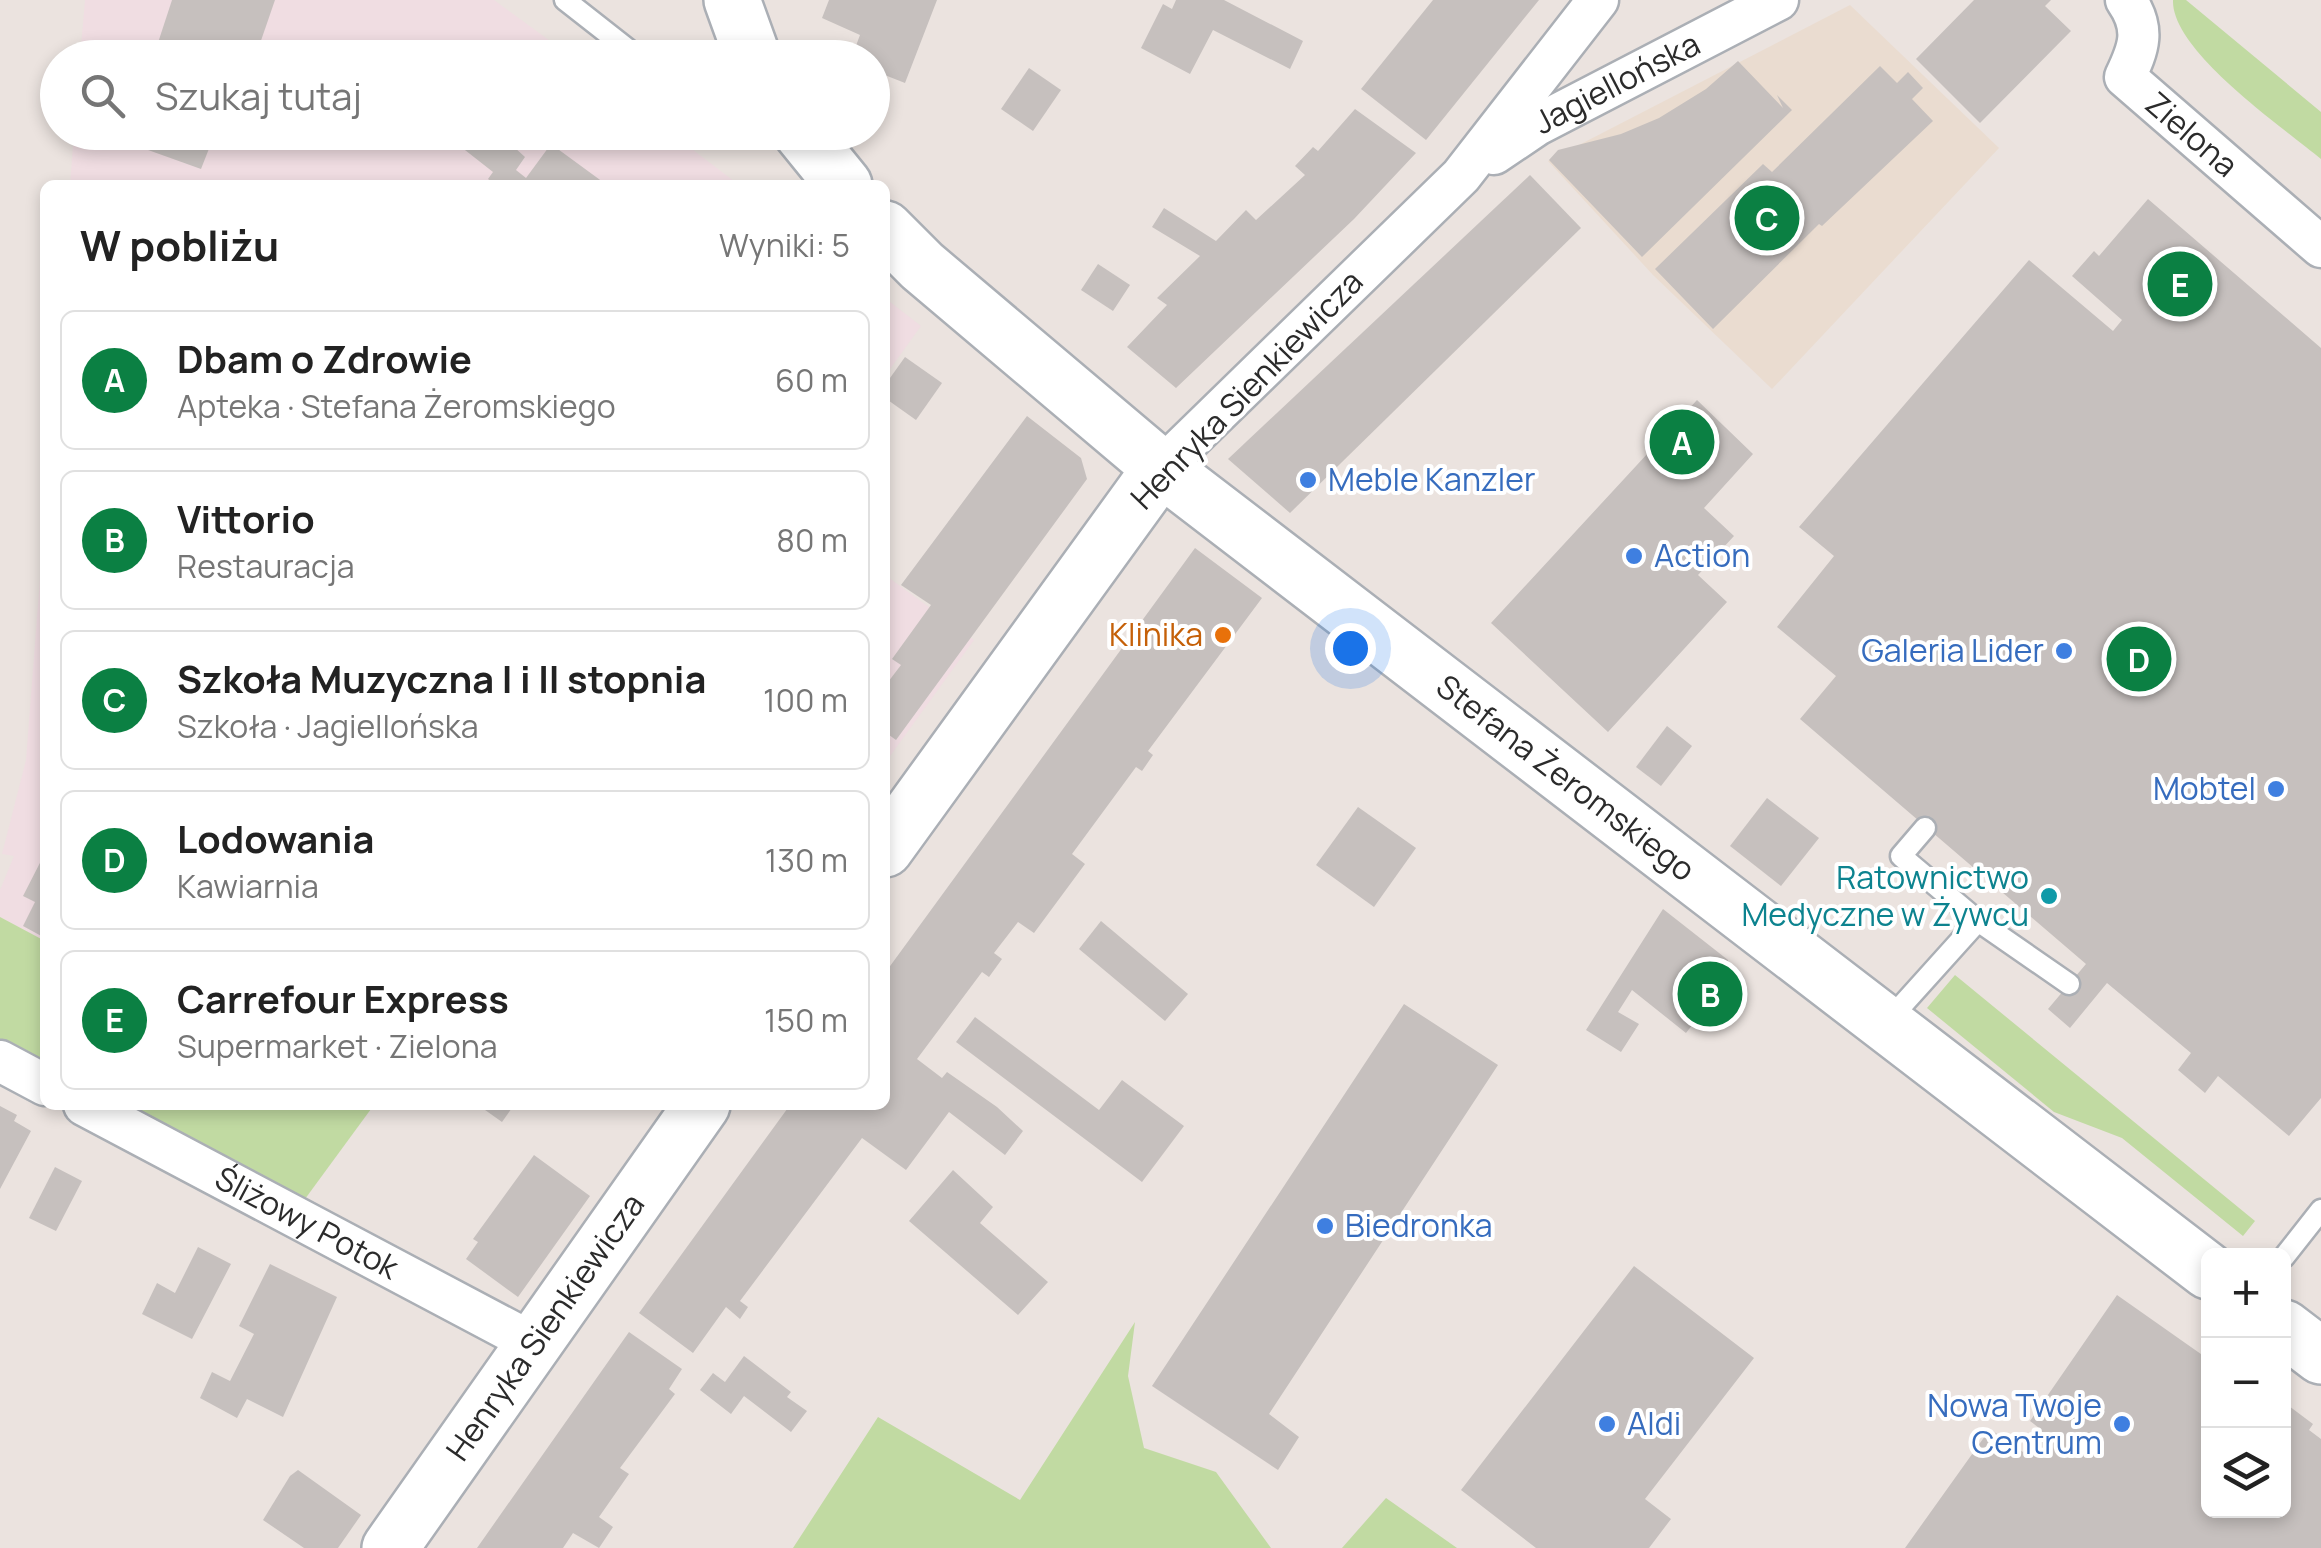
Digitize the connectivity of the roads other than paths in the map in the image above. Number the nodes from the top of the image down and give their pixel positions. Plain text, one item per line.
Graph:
1 (565, 0) edge
2 (732, 0) edge
3 (1598, 0) edge
4 (2126, 0) edge
5 (1764, 2) edge
6 (616, 40) edge
7 (746, 40) edge
8 (816, 150) edge
9 (1461, 176) junction
10 (840, 180) edge
11 (890, 233) edge
12 (2321, 247) edge
13 (1162, 468) junction
14 (1925, 828) dead end
15 (890, 842) edge
16 (1978, 922) junction
17 (2069, 984) dead end
18 (1886, 1024) junction
19 (0, 1060) edge
20 (40, 1081) edge
21 (93, 1110) edge
22 (698, 1110) edge
23 (2321, 1210) edge
24 (2291, 1248) edge
25 (2201, 1267) edge
26 (2291, 1333) edge
27 (532, 1343) junction
28 (2321, 1356) edge
29 (390, 1548) edge

1 - 6 lane
2 - 7 street
3 - 9 street, Henryka Sienkiewicza
4 - 12 street, Zielona
5 - 9 street, Jagiellońska
8 - 10 street
9 - 13 street, Henryka Sienkiewicza
11 - 13 street, Stefana Żeromskiego
13 - 15 street, Henryka Sienkiewicza
13 - 18 street, Stefana Żeromskiego
14 - 16 lane
16 - 17 lane
16 - 18 lane
18 - 25 street, Stefana Żeromskiego
19 - 20 street
21 - 27 street, Śliżowy Potok
22 - 27 street, Henryka Sienkiewicza
23 - 24 lane
26 - 28 street
27 - 29 street, Henryka Sienkiewicza

